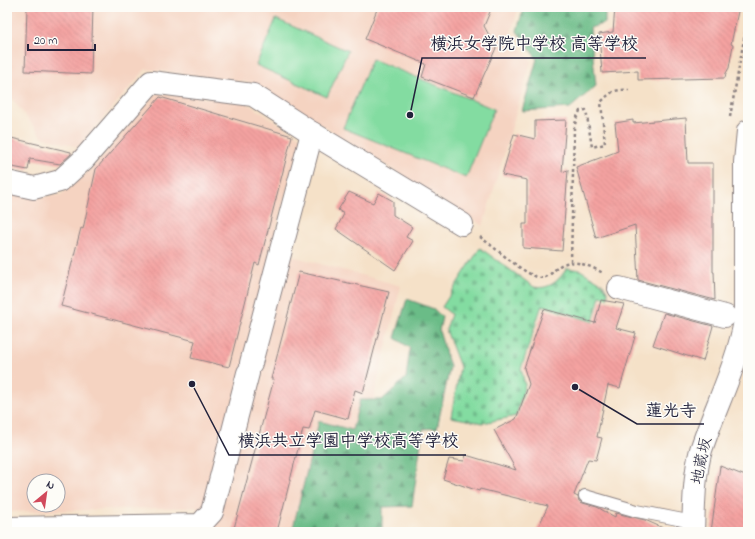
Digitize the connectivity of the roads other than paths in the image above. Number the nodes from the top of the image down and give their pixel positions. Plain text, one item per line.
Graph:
1 (748, 132) edge
2 (312, 133) junction
3 (7, 182) edge
4 (462, 224) road end
5 (619, 288) road end
6 (724, 316) dead end
7 (585, 496) dead end
8 (693, 527) edge
9 (7, 528) edge
10 (202, 528) edge

1 - 8 street, 地蔵坂
2 - 3 street
2 - 4 street
2 - 10 street
5 - 6 street
7 - 8 lane
9 - 10 street

